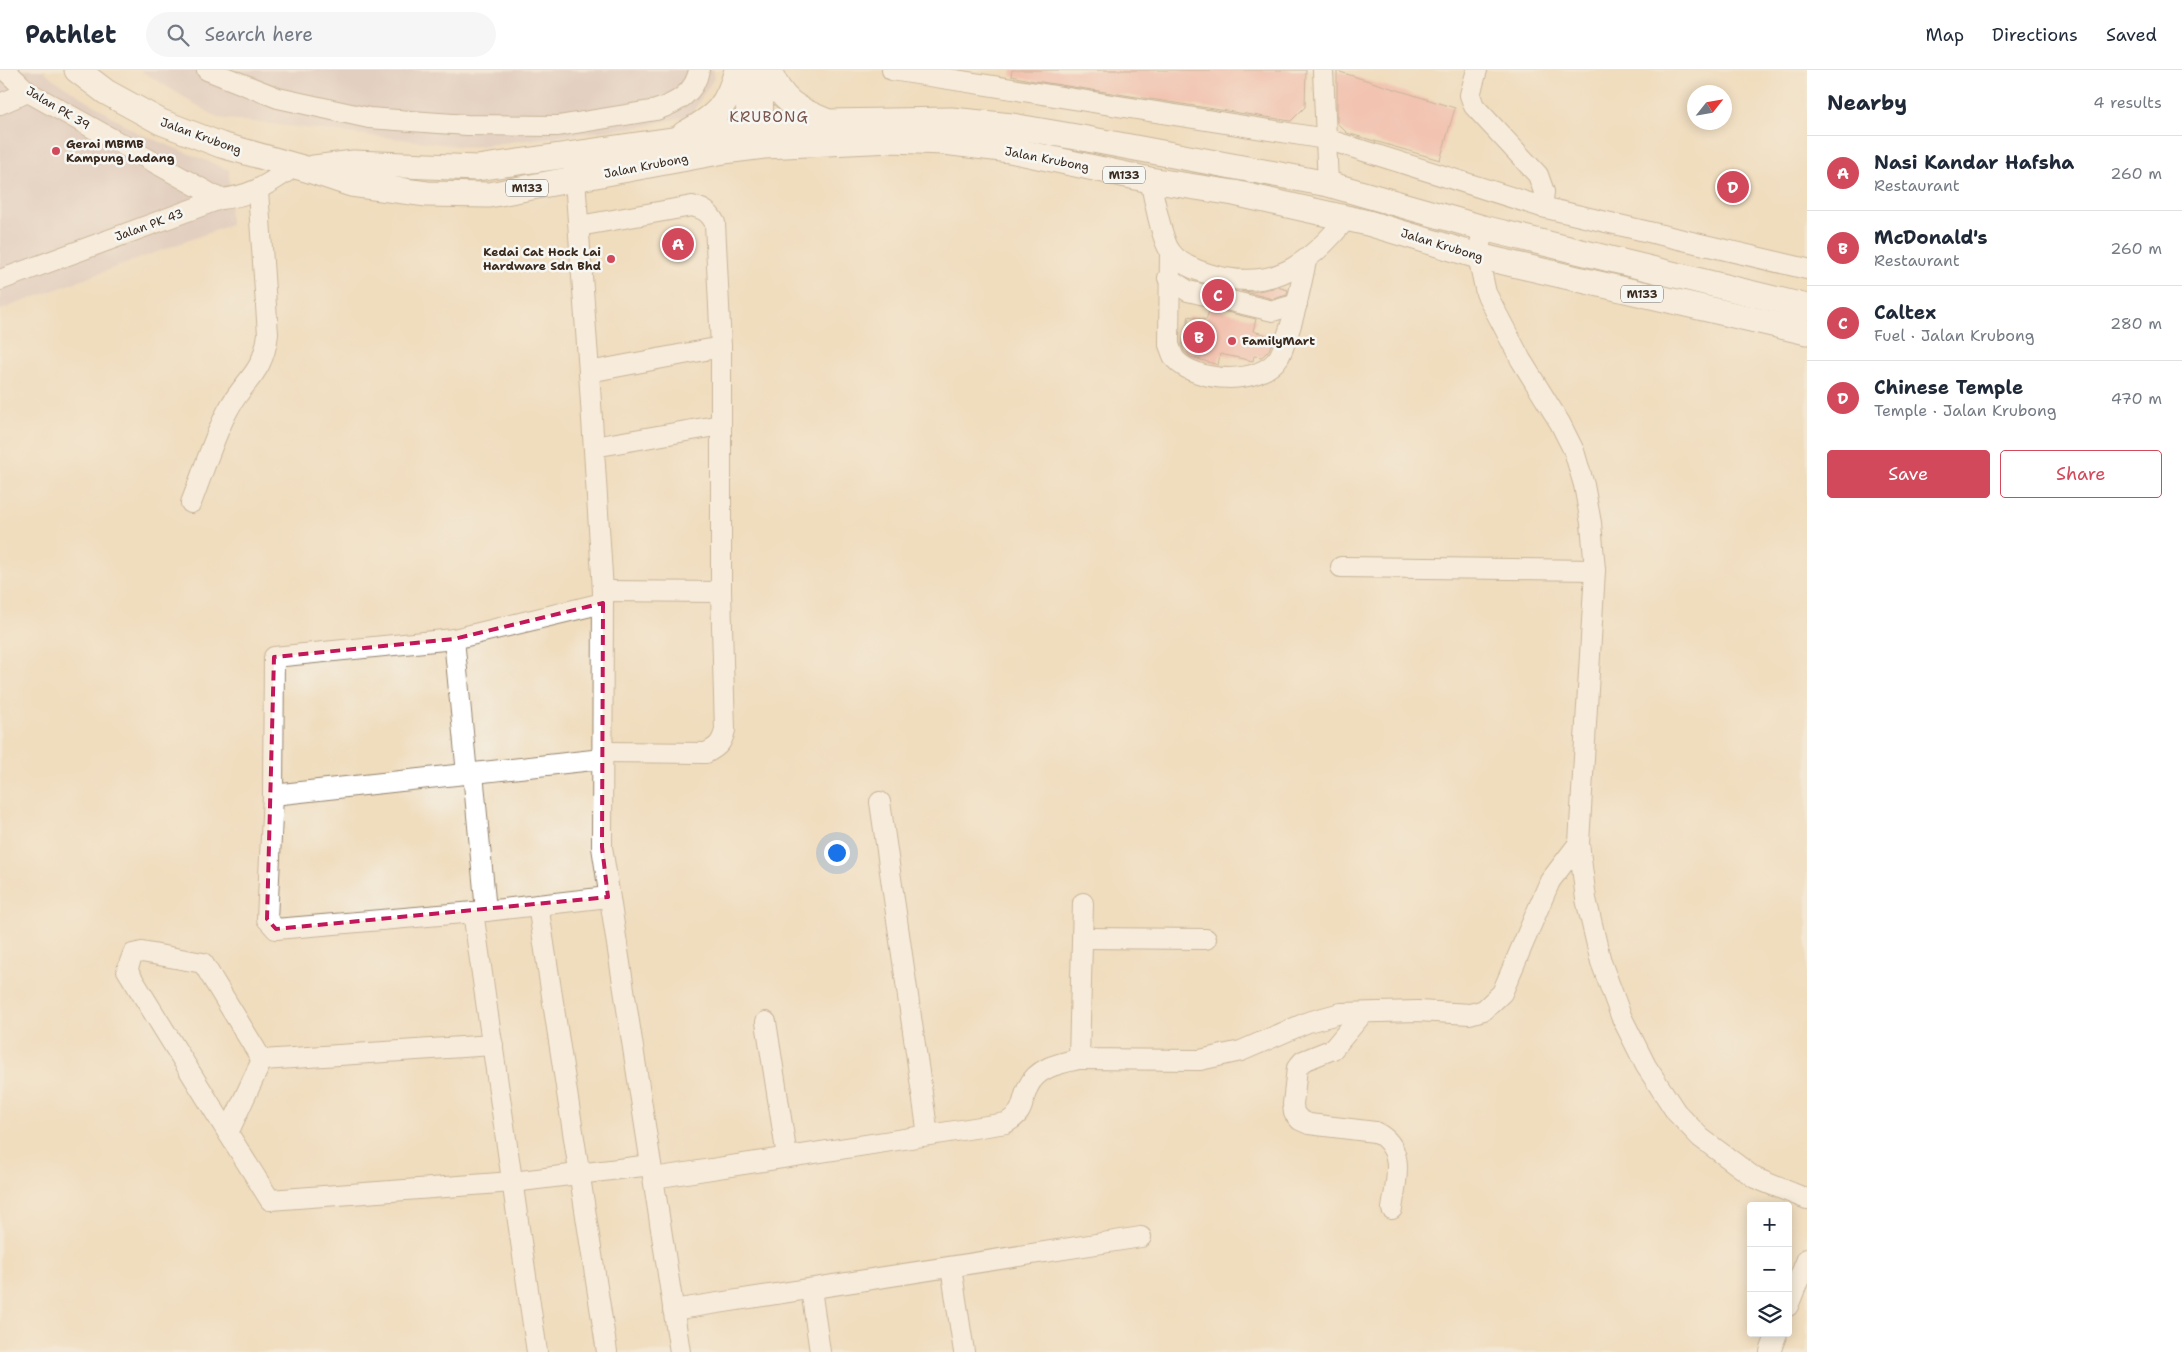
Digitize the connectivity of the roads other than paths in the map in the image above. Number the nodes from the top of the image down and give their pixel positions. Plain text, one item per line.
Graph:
1 (5, 70) edge
2 (77, 70) edge
3 (207, 70) edge
4 (699, 70) edge
5 (737, 70) edge
6 (744, 70) edge
7 (762, 70) edge
8 (769, 70) edge
9 (892, 70) edge
10 (1324, 70) edge
11 (1477, 70) edge
12 (28, 92) junction
13 (0, 104) edge
14 (829, 122) junction
15 (755, 137) junction
16 (675, 139) junction
17 (1326, 140) junction
18 (573, 154) junction
19 (300, 168) junction
20 (575, 179) junction
21 (1150, 180) junction
22 (1328, 184) junction
23 (258, 191) junction
24 (220, 199) junction
25 (1542, 207) junction
26 (1347, 218) junction
27 (578, 226) junction
28 (1483, 228) junction
29 (1170, 251) junction
30 (1478, 256) junction
31 (1306, 261) junction
32 (1807, 269) edge
33 (1168, 278) junction
34 (0, 280) edge
35 (1297, 304) junction
36 (1807, 307) edge
37 (1807, 332) edge
38 (721, 347) junction
39 (590, 372) junction
40 (721, 425) junction
41 (594, 447) junction
42 (191, 504) dead end
43 (1341, 567) dead end
44 (1594, 570) junction
45 (721, 592) junction
46 (603, 597) junction
47 (454, 639) junction
48 (603, 755) junction
49 (470, 773) junction
50 (273, 795) junction
51 (880, 802) dead end
52 (1579, 843) junction
53 (608, 897) junction
54 (1083, 904) dead end
55 (538, 905) junction
56 (479, 911) junction
57 (1083, 938) junction
58 (1206, 939) dead end
59 (1363, 1013) junction
60 (766, 1022) dead end
61 (493, 1045) junction
62 (1079, 1059) junction
63 (262, 1060) junction
64 (228, 1133) junction
65 (928, 1134) junction
66 (787, 1157) junction
67 (652, 1171) junction
68 (581, 1175) junction
69 (513, 1182) junction
70 (1807, 1199) edge
71 (1392, 1210) dead end
72 (1141, 1237) dead end
73 (1807, 1259) edge
74 (951, 1267) junction
75 (811, 1289) junction
76 (1792, 1296) edge
77 (673, 1310) junction
78 (1776, 1337) edge
79 (537, 1352) edge
80 (607, 1352) edge
81 (680, 1352) edge
82 (820, 1352) edge
83 (964, 1352) edge
84 (1770, 1352) edge

1 - 12 street, Jalan PK 39
2 - 19 main road, Jalan Krubong / M133
3 - 4 street
5 - 16 main road
6 - 15 street
7 - 15 street
8 - 14 main road
9 - 17 street
10 - 17 street
11 - 25 street
12 - 13 street
12 - 24 street, Jalan PK 39
14 - 15 main road, Jalan Krubong / M133
14 - 22 main road, Jalan Krubong / M133
15 - 16 main road, Jalan Krubong / M133
15 - 20 main road, Jalan Krubong / M133
15 - 21 main road, Jalan Krubong / M133
16 - 18 main road, Jalan Krubong / M133
17 - 22 street
17 - 25 street
18 - 19 main road, Jalan Krubong / M133
18 - 20 street
19 - 20 main road, Jalan Krubong / M133
19 - 23 street, Jalan PK 43
20 - 27 street
21 - 26 main road, Jalan Krubong / M133
21 - 29 street
22 - 28 main road, Jalan Krubong / M133
23 - 24 street, Jalan PK 43
23 - 42 street
24 - 34 street, Jalan PK 43
25 - 32 street
26 - 30 main road, Jalan Krubong / M133
26 - 31 street
27 - 38 street
27 - 39 street
28 - 30 street
28 - 36 main road, Jalan Krubong / M133
29 - 31 street
29 - 33 street
30 - 37 main road, Jalan Krubong / M133
30 - 44 street
31 - 35 street
33 - 35 street
33 - 35 street
38 - 39 street
38 - 40 street
39 - 41 street
40 - 41 street
40 - 45 street
41 - 46 street
43 - 44 street
44 - 52 street
45 - 46 street
45 - 48 street
46 - 47 street
46 - 48 street
47 - 49 street
47 - 50 street
48 - 49 street
48 - 53 street
49 - 50 street
49 - 56 street
50 - 56 street
51 - 65 street
52 - 59 street
52 - 70 street
53 - 55 street
53 - 67 street
54 - 57 street
55 - 56 street
55 - 68 street
56 - 61 street
57 - 58 street
57 - 62 street
59 - 62 street
59 - 71 street
60 - 66 street
61 - 63 street
61 - 69 street
62 - 65 street
63 - 64 street
63 - 64 street
64 - 69 street
65 - 66 street
66 - 67 street
67 - 68 street
67 - 77 street
68 - 69 street
68 - 80 street
69 - 79 street
72 - 74 street
73 - 76 street
74 - 75 street
74 - 83 street
75 - 77 street
75 - 82 street
77 - 81 street
78 - 84 street

